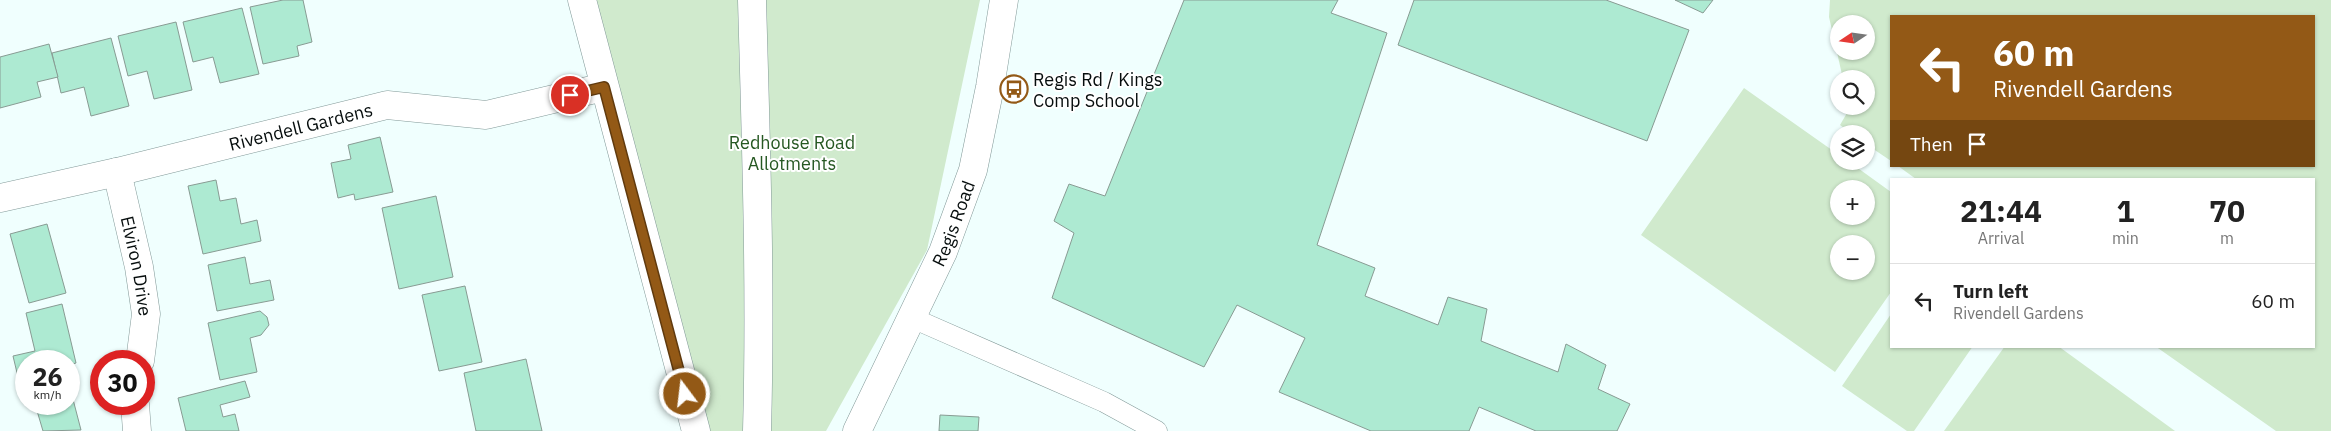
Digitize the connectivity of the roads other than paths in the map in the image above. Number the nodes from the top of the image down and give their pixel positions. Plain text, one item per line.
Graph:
1 (582, 0) edge
2 (752, 0) edge
3 (1004, 0) edge
4 (604, 87) junction
5 (117, 172) junction
6 (0, 198) edge
7 (910, 317) junction
8 (141, 350) edge
9 (136, 415) edge
10 (137, 431) edge
11 (696, 431) edge
12 (757, 431) edge
13 (857, 431) edge
14 (1157, 431) edge

1 - 4 street
2 - 12 street
3 - 7 street, Regis Road
4 - 5 street, Rivendell Gardens
4 - 11 street
5 - 6 street, Rivendell Gardens
5 - 8 street, Elviron Drive
7 - 13 street, Regis Road
7 - 14 lane
9 - 10 street

